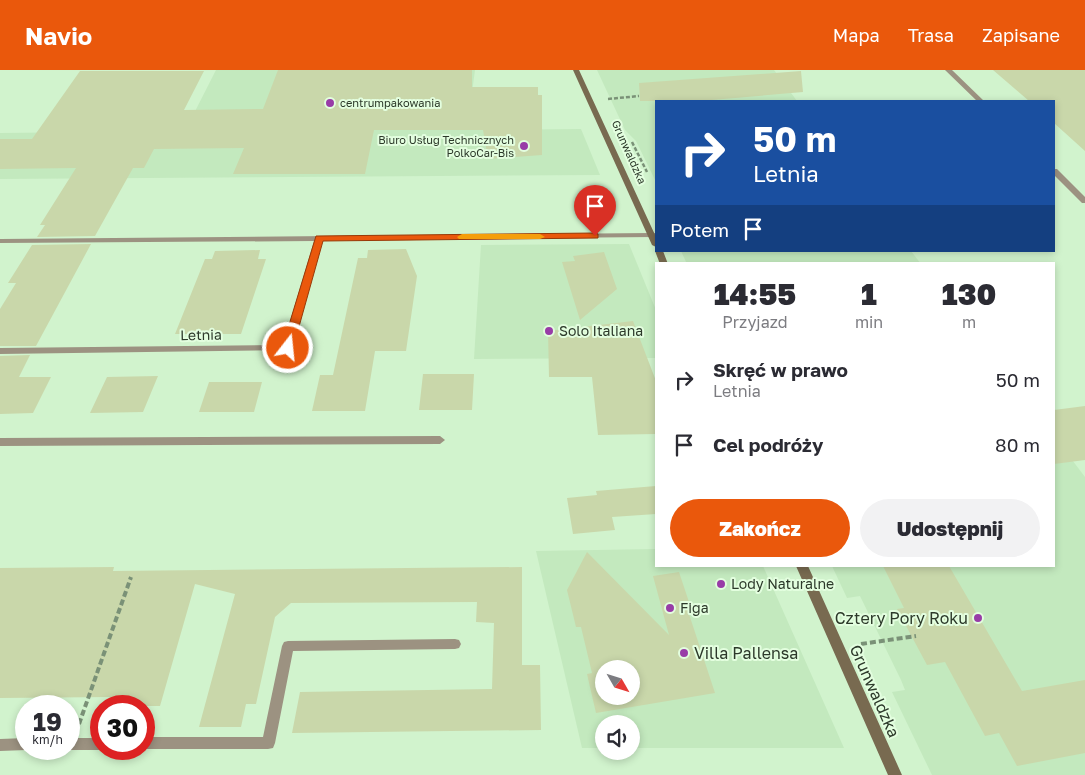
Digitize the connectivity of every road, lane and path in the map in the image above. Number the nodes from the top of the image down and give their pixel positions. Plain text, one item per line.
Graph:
1 (576, 70) edge
2 (948, 70) edge
3 (638, 96) dead end
4 (605, 99) dead end
5 (980, 100) edge
6 (632, 142) dead end
7 (647, 172) dead end
8 (1055, 172) edge
9 (1085, 201) edge
10 (652, 235) junction
11 (319, 238) junction
12 (0, 241) edge
13 (655, 242) edge
14 (0, 351) edge
15 (440, 440) dead end
16 (0, 442) edge
17 (802, 567) edge
18 (131, 577) dead end
19 (916, 636) dead end
20 (455, 644) dead end
21 (862, 644) dead end
22 (80, 717) edge
23 (155, 743) edge
24 (0, 744) edge
25 (15, 744) edge
26 (894, 775) edge

1 - 10 street, Grunwaldzka
2 - 5 street
3 - 4 path
6 - 7 path
8 - 9 street
10 - 11 street
10 - 13 street, Grunwaldzka
11 - 12 street
11 - 14 street, Letnia
15 - 16 street
17 - 26 street, Grunwaldzka
18 - 22 path
19 - 21 path
20 - 23 street
24 - 25 street

